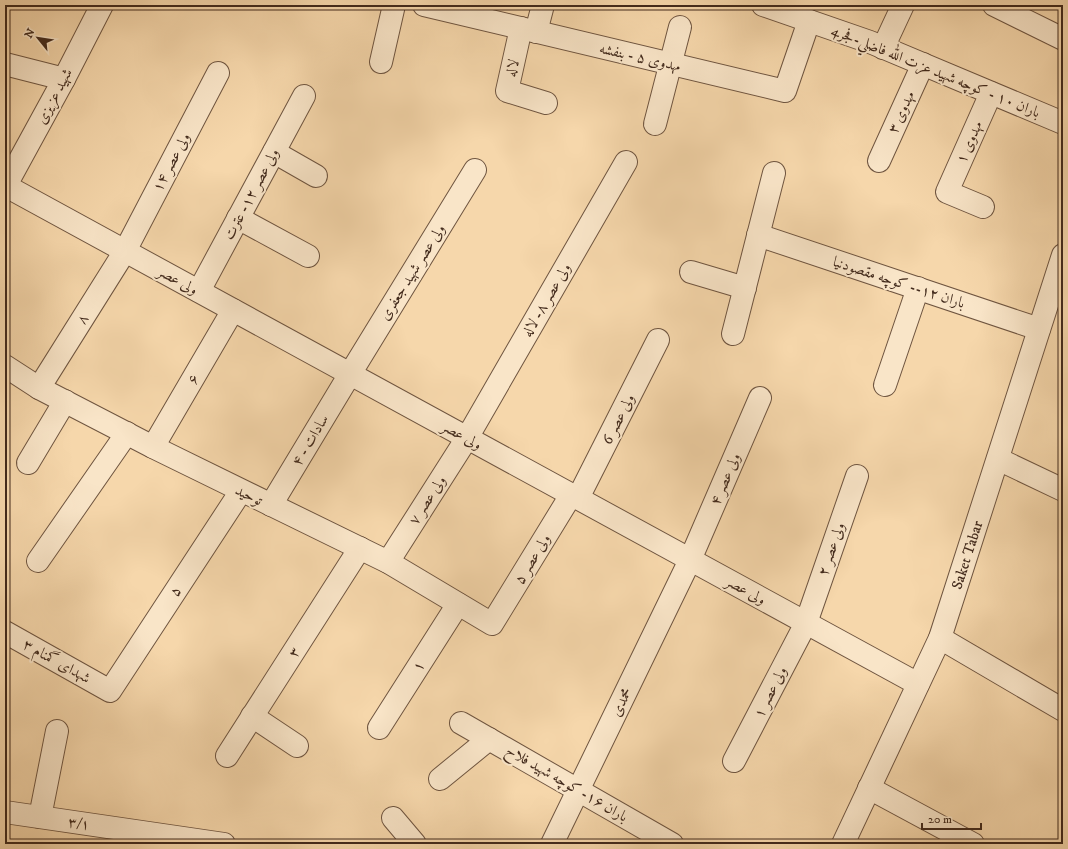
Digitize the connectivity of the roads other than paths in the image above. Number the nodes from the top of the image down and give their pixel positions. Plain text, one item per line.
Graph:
1 (102, 5) edge
2 (394, 5) edge
3 (424, 5) edge
4 (543, 5) edge
5 (762, 5) edge
6 (903, 5) edge
7 (994, 5) edge
8 (809, 21) junction
9 (680, 27) dead end
10 (528, 30) junction
11 (1063, 39) edge
12 (883, 48) junction
13 (380, 62) dead end
14 (5, 64) edge
15 (671, 64) junction
16 (923, 64) junction
17 (218, 73) dead end
18 (64, 80) junction
19 (991, 92) junction
20 (304, 96) dead end
21 (546, 103) dead end
22 (1063, 123) edge
23 (655, 124) dead end
24 (274, 152) junction
25 (878, 161) dead end
26 (626, 162) dead end
27 (475, 170) dead end
28 (774, 173) dead end
29 (316, 176) dead end
30 (8, 177) edge
31 (983, 207) dead end
32 (238, 218) junction
33 (758, 235) junction
34 (125, 251) junction
35 (1063, 255) edge
36 (308, 256) dead end
37 (691, 272) dead end
38 (745, 288) junction
39 (918, 288) junction
40 (1058, 290) edge
41 (199, 292) junction
42 (233, 310) junction
43 (1039, 329) junction
44 (733, 334) dead end
45 (658, 340) dead end
46 (5, 366) edge
47 (350, 374) junction
48 (885, 385) dead end
49 (40, 388) junction
50 (760, 398) dead end
51 (65, 401) junction
52 (127, 433) junction
53 (467, 438) junction
54 (152, 447) junction
55 (998, 459) junction
56 (28, 463) dead end
57 (857, 476) dead end
58 (1063, 490) edge
59 (241, 491) junction
60 (574, 496) junction
61 (271, 505) junction
62 (360, 548) junction
63 (690, 560) junction
64 (38, 561) dead end
65 (388, 562) junction
66 (458, 604) junction
67 (806, 623) junction
68 (492, 624) joint
69 (5, 632) edge
70 (940, 638) junction
71 (918, 684) junction
72 (110, 691) joint
73 (1063, 710) edge
74 (252, 716) junction
75 (461, 723) dead end
76 (379, 728) dead end
77 (57, 731) dead end
78 (488, 738) junction
79 (296, 746) dead end
80 (227, 756) dead end
81 (734, 761) dead end
82 (440, 780) dead end
83 (869, 788) junction
84 (578, 790) junction
85 (5, 812) edge
86 (40, 817) junction
87 (393, 818) dead end
88 (143, 838) edge
89 (224, 844) edge
90 (415, 844) edge
91 (552, 844) edge
92 (672, 844) edge
93 (843, 844) edge
94 (973, 844) edge

1 - 18 street, شهید عزیزی
2 - 13 street
3 - 10 street, مهدوی ۵ - بنفشه
4 - 10 street
5 - 8 street, باران ۱۰ - كوچه شهيد عزت الله فاضلي-فجر4
6 - 12 street
7 - 11 street
8 - 12 street, باران ۱۰ - كوچه شهيد عزت الله فاضلي-فجر4
8 - 15 street, مهدوی ۵ - بنفشه
9 - 15 street
10 - 15 street, مهدوی ۵ - بنفشه
10 - 21 street, لاله
12 - 16 street, باران ۱۰ - كوچه شهيد عزت الله فاضلي-فجر4
14 - 18 street
15 - 23 street
16 - 19 street, باران ۱۰ - كوچه شهيد عزت الله فاضلي-فجر4
16 - 25 street, مهدوی ۳
17 - 34 street, ولی عصر ۱۴
18 - 30 street, شهید عزیزی
19 - 22 street, باران ۱۰ - كوچه شهيد عزت الله فاضلي-فجر4
19 - 31 street, مهدوی ۱
20 - 24 street, ولی عصر ۱۲- عترت
24 - 29 street
24 - 32 street, ولی عصر ۱۲- عترت
26 - 53 street, ولی عصر ۸- لاله
27 - 47 street, ولی عصر شهید جعفری
28 - 33 street
30 - 34 street, ولی عصر
32 - 36 street
32 - 41 street, ولی عصر ۱۲- عترت
33 - 38 street
33 - 39 street, باران ۱۲-- كوچه مقصودنيا
34 - 41 street, ولی عصر
34 - 49 street, ۸
35 - 40 street, Saket Tabar
37 - 38 street
38 - 44 street
39 - 43 street, باران ۱۲-- كوچه مقصودنيا
39 - 48 street
40 - 43 street, Saket Tabar
41 - 42 street, ولی عصر
42 - 47 street, ولی عصر
42 - 54 street, ۶
43 - 55 street, Saket Tabar
45 - 60 street, ولی عصر 6
46 - 49 street, توحید
47 - 53 street, ولی عصر
47 - 61 street, ۴ - سادات
49 - 51 street, توحید
50 - 63 street, ولی عصر ۴
51 - 52 street, توحید
51 - 56 street
52 - 54 street, توحید
52 - 64 street
53 - 60 street, ولی عصر
53 - 65 street, ولی عصر ۷
54 - 59 street, توحید
55 - 58 street
55 - 70 street, Saket Tabar
57 - 67 street, ولی عصر ۲
59 - 61 street, توحید
59 - 72 street, ۵
60 - 63 street, ولی عصر
60 - 68 street, ولی عصر ۵
61 - 62 street, توحید
62 - 65 street, توحید
62 - 74 street, ۳
63 - 67 street, ولی عصر
63 - 84 street, محمدی
65 - 66 street, توحید
66 - 68 street, توحید
66 - 76 street, ۱
67 - 71 street, ولی عصر
67 - 81 street, ولی عصر ۱
69 - 72 street, شهدای گمنام ۳
70 - 71 street, Saket Tabar
70 - 73 street
71 - 83 street, Saket Tabar
74 - 79 street
74 - 80 street, ۳
75 - 78 street, باران ۱۶- کوچه شهید فلاح
77 - 86 street
78 - 82 street
78 - 84 street, باران ۱۶- کوچه شهید فلاح
83 - 93 street, Saket Tabar
83 - 94 street
84 - 91 street, محمدی
84 - 92 street, باران ۱۶- کوچه شهید فلاح
85 - 86 street, ۳/۱
86 - 88 street, ۳/۱
87 - 90 street
88 - 89 street, ۳/۱

